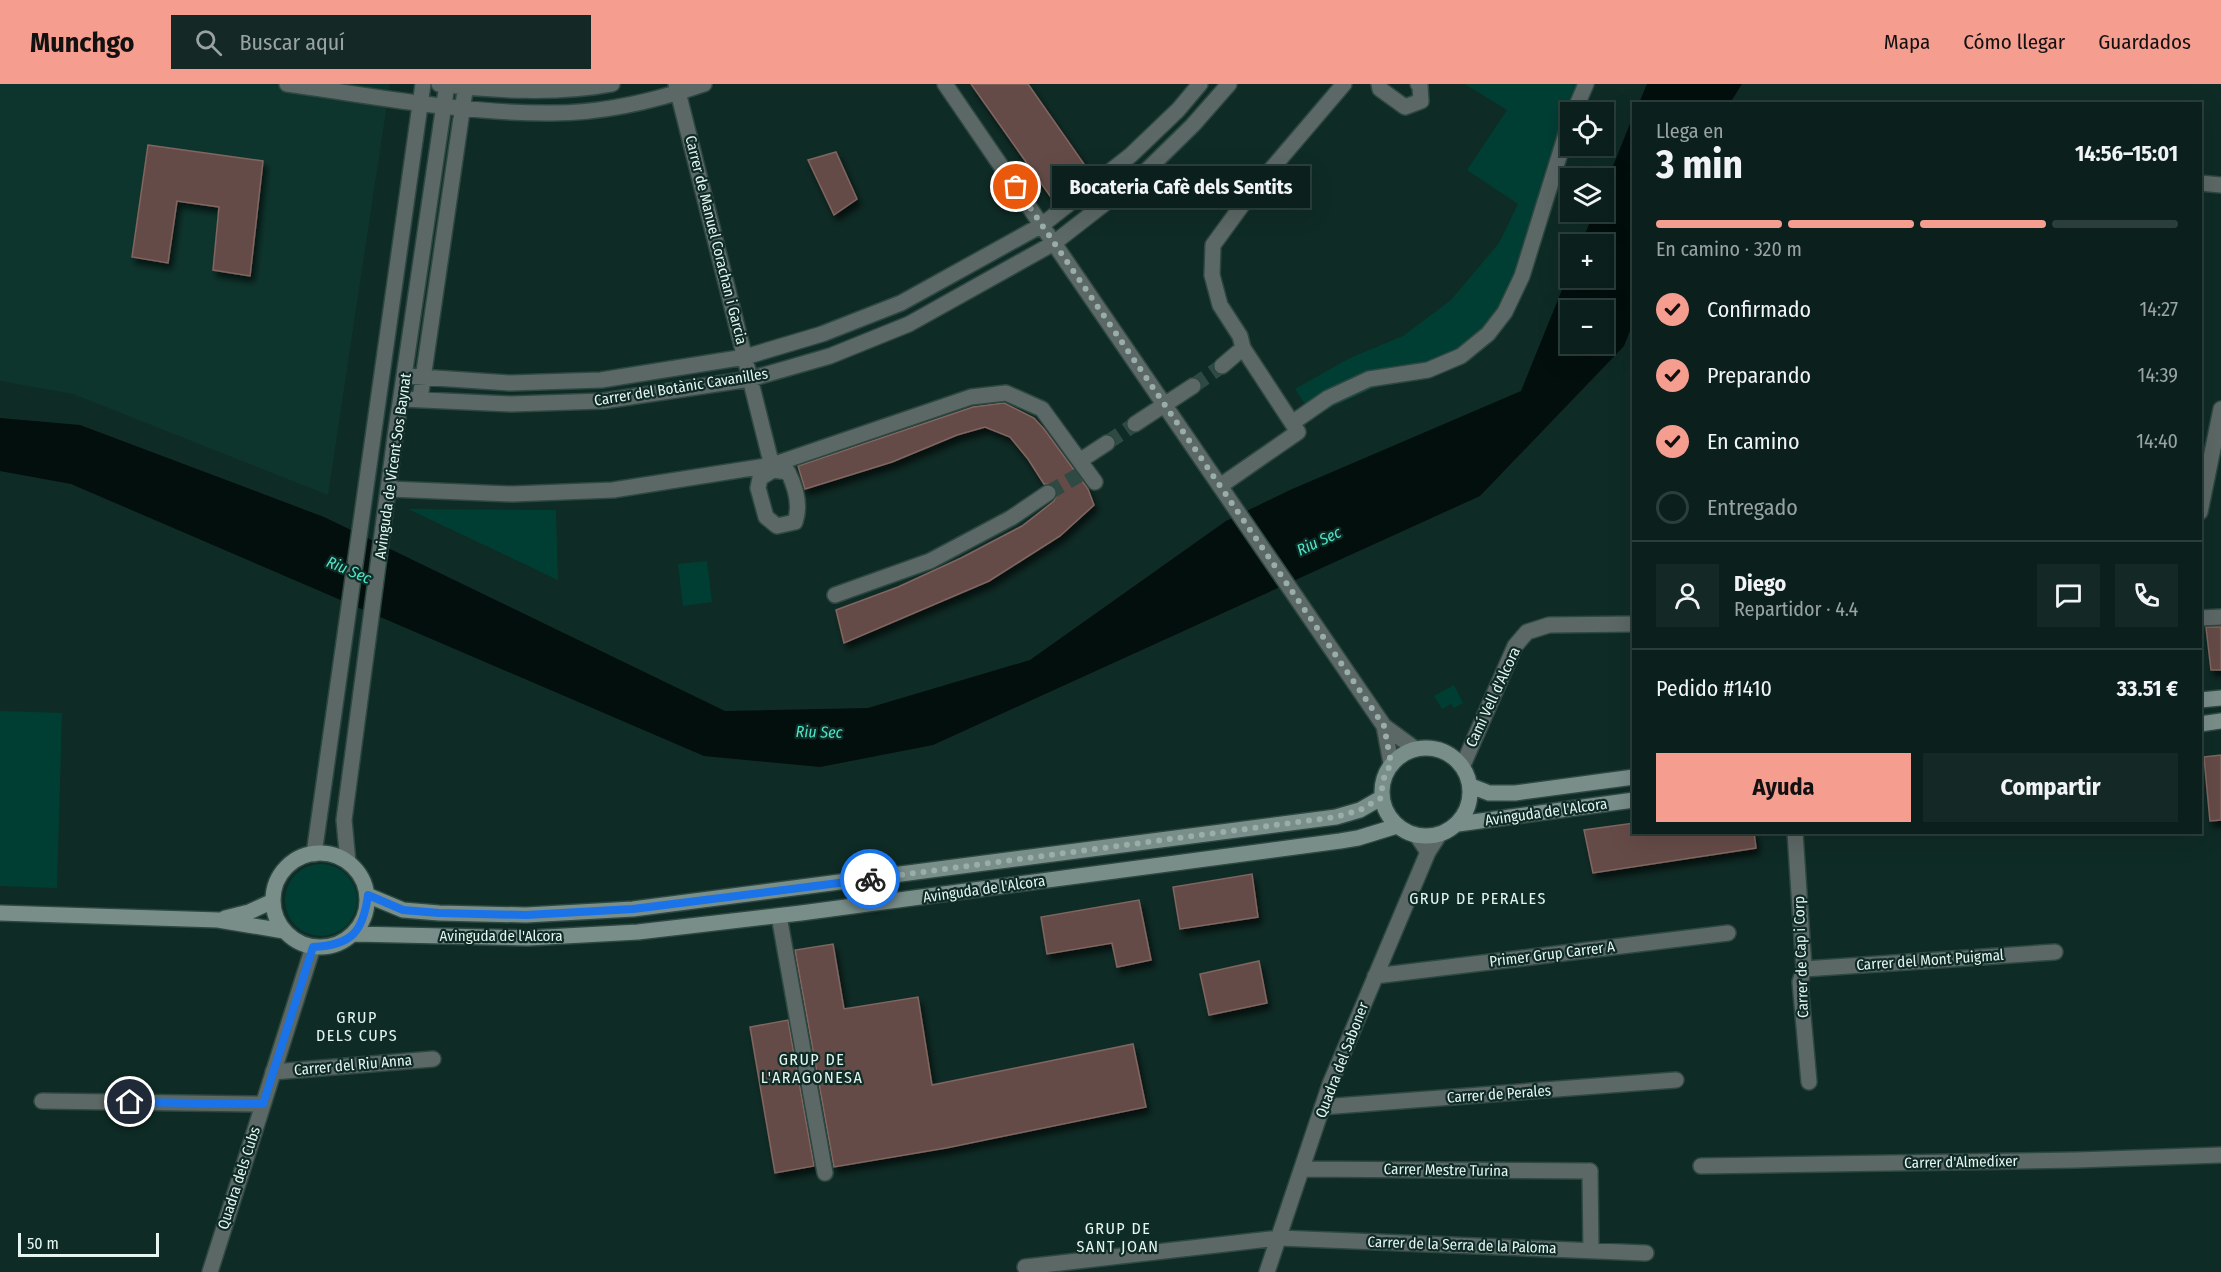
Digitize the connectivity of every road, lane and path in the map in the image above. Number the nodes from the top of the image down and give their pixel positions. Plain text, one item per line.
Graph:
1 (287, 84) edge
2 (423, 84) edge
3 (444, 84) edge
4 (612, 84) edge
5 (704, 84) edge
6 (945, 84) edge
7 (1200, 84) edge
8 (1229, 84) edge
9 (1344, 84) edge
10 (1379, 84) edge
11 (1418, 84) edge
12 (1586, 84) edge
13 (465, 86) edge
14 (677, 88) edge
15 (1578, 102) edge
16 (420, 103) junction
17 (444, 106) junction
18 (462, 108) junction
19 (1560, 153) edge
20 (2202, 183) edge
21 (2221, 185) edge
22 (1042, 225) junction
23 (1054, 243) junction
24 (1243, 348) junction
25 (745, 357) junction
26 (1222, 366) tunnel mouth
27 (405, 376) junction
28 (423, 377) junction
29 (750, 379) junction
30 (1193, 386) tunnel mouth
31 (402, 399) junction
32 (420, 399) junction
33 (1164, 405) junction
34 (2221, 409) edge
35 (1135, 424) tunnel mouth
36 (1295, 427) junction
37 (1107, 443) tunnel mouth
38 (773, 468) junction
39 (1220, 486) junction
40 (389, 489) junction
41 (1048, 493) tunnel mouth
42 (2202, 502) edge
43 (835, 595) dead end
44 (2221, 617) edge
45 (2202, 618) edge
46 (1632, 624) edge
47 (2221, 698) edge
48 (2202, 700) edge
49 (2221, 722) edge
50 (2202, 724) edge
51 (1384, 726) junction
52 (1414, 748) junction
53 (1391, 763) junction
54 (1462, 765) junction
55 (1632, 777) edge
56 (1471, 786) junction
57 (1381, 798) junction
58 (1632, 800) edge
59 (1458, 824) junction
60 (1397, 826) junction
61 (1795, 834) edge
62 (1439, 835) junction
63 (1417, 836) junction
64 (1428, 852) junction
65 (314, 854) junction
66 (348, 862) junction
67 (368, 895) junction
68 (273, 901) junction
69 (0, 914) edge
70 (779, 916) junction
71 (218, 920) junction
72 (284, 931) junction
73 (1728, 933) dead end
74 (354, 934) junction
75 (313, 947) junction
76 (2055, 952) dead end
77 (1804, 969) junction
78 (1375, 976) junction
79 (433, 1059) dead end
80 (273, 1072) junction
81 (1676, 1080) dead end
82 (1809, 1082) dead end
83 (42, 1101) dead end
84 (263, 1104) junction
85 (1322, 1107) junction
86 (2221, 1155) edge
87 (1701, 1166) dead end
88 (1302, 1169) junction
89 (825, 1173) dead end
90 (1279, 1238) junction
91 (1591, 1251) junction
92 (1646, 1253) dead end
93 (1025, 1267) dead end
94 (210, 1272) edge
95 (1267, 1272) edge

1 - 16 street
2 - 16 street, Avinguda de Vicent Sos Baynat
3 - 13 street
3 - 17 street, Avinguda de Vicent Sos Baynat
4 - 13 street
5 - 14 street
6 - 22 street
7 - 22 street, Carrer del Botànic Cavanilles
8 - 23 street, Carrer del Botànic Cavanilles
9 - 24 street
10 - 11 street
12 - 15 street
13 - 18 street, Avinguda de Vicent Sos Baynat
14 - 18 street
14 - 25 street, Carrer de Manuel Corachan i Garcia
16 - 17 street
16 - 65 street, Avinguda de Vicent Sos Baynat
17 - 18 street
17 - 27 street, Avinguda de Vicent Sos Baynat
18 - 28 street, Avinguda de Vicent Sos Baynat
19 - 36 street
20 - 21 street
22 - 23 street
22 - 25 street, Carrer del Botànic Cavanilles
23 - 29 street, Carrer del Botànic Cavanilles
23 - 33 street
24 - 26 street
24 - 36 street
25 - 28 street, Carrer del Botànic Cavanilles
25 - 29 street, Carrer de Manuel Corachan i Garcia
27 - 28 street, Carrer del Botànic Cavanilles
27 - 31 street, Avinguda de Vicent Sos Baynat
28 - 32 street, Avinguda de Vicent Sos Baynat
29 - 32 street, Carrer del Botànic Cavanilles
29 - 38 street, Carrer de Manuel Corachan i Garcia
30 - 33 street
31 - 32 street, Carrer del Botànic Cavanilles
31 - 40 street, Avinguda de Vicent Sos Baynat
33 - 35 street
33 - 39 street
34 - 42 street
36 - 39 street
37 - 38 street
38 - 40 street
39 - 51 street
40 - 66 street, Avinguda de Vicent Sos Baynat
41 - 43 street
44 - 45 street
46 - 54 street, Camí Vell d'Alcora
47 - 48 main road
49 - 50 main road
51 - 52 street
51 - 53 street
52 - 53 main road
52 - 54 main road
53 - 57 main road
54 - 56 main road
55 - 56 main road, Avinguda de l'Alcora
56 - 59 main road
57 - 60 main road
57 - 67 main road, Avinguda de l'Alcora
58 - 59 main road, Avinguda de l'Alcora
59 - 62 main road
60 - 63 main road
60 - 70 main road, Avinguda de l'Alcora
61 - 77 street, Carrer de Cap i Corp
62 - 63 main road
62 - 64 street, Quadra del Saboner
63 - 64 street
64 - 78 street, Quadra del Saboner
65 - 66 main road
65 - 68 main road
66 - 67 main road
67 - 74 main road
68 - 71 main road
68 - 72 main road
69 - 71 main road
70 - 74 main road, Avinguda de l'Alcora
70 - 89 street
71 - 72 main road
72 - 75 main road
73 - 78 street, Primer Grup Carrer A
74 - 75 main road
75 - 80 street, Quadra dels Cubs
76 - 77 street, Carrer del Mont Puigmal
77 - 82 street, Carrer de Cap i Corp
78 - 85 street, Quadra del Saboner
79 - 80 street, Carrer del Riu Anna
80 - 84 street, Quadra dels Cubs
81 - 85 street, Carrer de Perales
83 - 84 street
84 - 94 street, Quadra dels Cubs
85 - 88 street, Quadra del Saboner
86 - 87 street, Carrer d'Almedíxer
88 - 90 street, Quadra del Saboner
88 - 91 street, Carrer Mestre Turina
90 - 91 street, Carrer de la Serra de la Paloma
90 - 93 street, Carrer de la Serra de la Paloma
90 - 95 street, Quadra del Saboner
91 - 92 street, Carrer de la Serra de la Paloma

